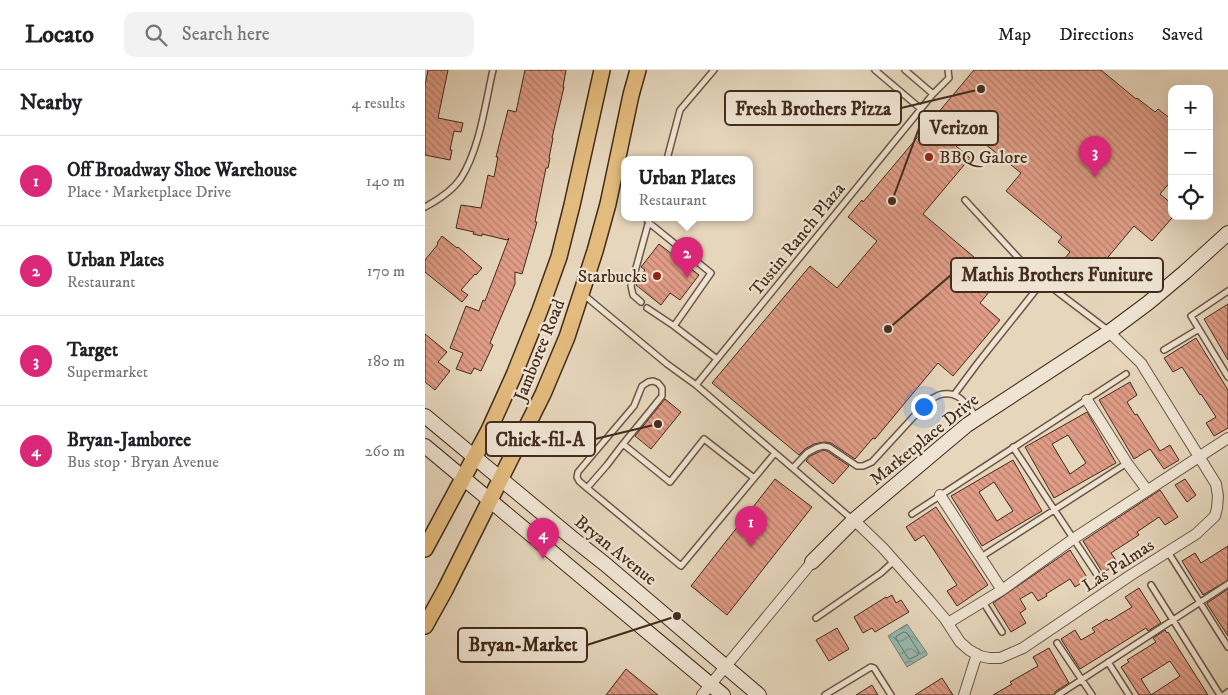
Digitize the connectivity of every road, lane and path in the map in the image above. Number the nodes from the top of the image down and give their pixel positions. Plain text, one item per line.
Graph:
1 (493, 70) edge
2 (602, 70) edge
3 (638, 70) edge
4 (714, 70) edge
5 (875, 70) edge
6 (905, 70) edge
7 (948, 70) edge
8 (933, 94) junction
9 (921, 109) junction
10 (668, 156) edge
11 (965, 200) dead end
12 (425, 206) edge
13 (649, 221) edge
14 (650, 221) edge
15 (1228, 233) edge
16 (1043, 281) junction
17 (1228, 291) edge
18 (582, 293) junction
19 (641, 302) dead end
20 (647, 308) dead end
21 (674, 326) junction
22 (1199, 329) junction
23 (1109, 332) junction
24 (1164, 350) dead end
25 (717, 359) junction
26 (1126, 374) dead end
27 (1228, 377) edge
28 (695, 385) junction
29 (954, 395) junction
30 (1087, 400) junction
31 (425, 416) edge
32 (978, 417) junction
33 (1227, 442) edge
34 (623, 444) junction
35 (425, 446) edge
36 (1013, 447) junction
37 (775, 453) junction
38 (474, 457) junction
39 (1199, 457) junction
40 (1127, 463) junction
41 (793, 468) junction
42 (463, 477) junction
43 (754, 478) junction
44 (501, 479) junction
45 (587, 488) junction
46 (1147, 490) junction
47 (940, 495) junction
48 (490, 501) junction
49 (1055, 510) junction
50 (912, 514) dead end
51 (854, 520) junction
52 (1073, 539) junction
53 (425, 550) edge
54 (1168, 552) junction
55 (981, 557) junction
56 (895, 561) junction
57 (813, 562) joint
58 (1096, 573) dead end
59 (1228, 584) edge
60 (1151, 585) dead end
61 (1002, 590) junction
62 (982, 602) junction
63 (1200, 602) junction
64 (816, 618) dead end
65 (1172, 620) junction
66 (947, 623) junction
67 (425, 626) edge
68 (1002, 632) dead end
69 (1057, 643) dead end
70 (1228, 647) edge
71 (977, 654) junction
72 (1108, 662) junction
73 (726, 667) junction
74 (1081, 679) junction
75 (707, 690) edge
76 (1228, 692) edge
77 (723, 695) edge
78 (759, 695) edge
79 (825, 695) edge
80 (891, 695) edge
81 (964, 695) edge
82 (1058, 695) edge
83 (1092, 695) edge
84 (1129, 695) edge
85 (1220, 695) edge
86 (1224, 695) edge

1 - 12 lane
2 - 38 main road, Jamboree Road
3 - 18 main road, Jamboree Road
4 - 10 lane
5 - 9 lane
6 - 8 lane
7 - 8 lane, Tustin Ranch Plaza
8 - 9 lane, Tustin Ranch Plaza
9 - 25 lane, Tustin Ranch Plaza
11 - 16 lane
13 - 19 lane
14 - 21 lane
15 - 23 main road, Marketplace Drive
16 - 23 lane
16 - 29 lane
17 - 22 lane
18 - 28 lane
18 - 44 main road, Jamboree Road
20 - 21 lane
21 - 25 lane
22 - 24 lane
22 - 27 lane
23 - 32 main road, Marketplace Drive
23 - 39 street, Las Palmas
25 - 28 lane, Tustin Ranch Plaza
26 - 30 lane
28 - 37 lane
29 - 32 lane
29 - 41 lane
30 - 36 lane
30 - 40 street
31 - 38 main road, Bryan Avenue
32 - 51 main road, Marketplace Drive
33 - 39 street
34 - 43 lane
34 - 45 lane
34 - 45 lane
35 - 42 main road
36 - 47 lane
36 - 49 lane
37 - 41 lane
37 - 43 lane
38 - 42 main road, Jamboree Road
38 - 44 main road, Bryan Avenue
39 - 46 street
39 - 54 street, Las Palmas
40 - 46 street
40 - 49 lane
41 - 51 lane
42 - 48 main road
42 - 53 main road, Jamboree Road
43 - 45 lane
44 - 48 main road, Jamboree Road
44 - 73 main road, Bryan Avenue
46 - 52 street
47 - 50 lane
47 - 55 street
48 - 67 main road, Jamboree Road
48 - 75 main road
49 - 52 lane
49 - 55 lane
51 - 56 street
51 - 57 main road, Marketplace Drive
52 - 58 lane
52 - 61 street
54 - 63 lane
54 - 71 street, Las Palmas
55 - 61 street
56 - 64 lane
56 - 66 street
57 - 73 street, Marketplace Drive
59 - 63 lane
60 - 65 lane
61 - 62 street
62 - 66 street
62 - 68 lane
63 - 65 lane
63 - 70 lane
65 - 72 lane
65 - 85 lane
66 - 71 street
69 - 74 lane
71 - 81 street
72 - 74 lane
72 - 84 lane
73 - 75 street, Marketplace Drive
73 - 78 main road, Bryan Avenue
74 - 82 lane
74 - 83 lane
75 - 77 main road
76 - 86 lane
79 - 80 lane

